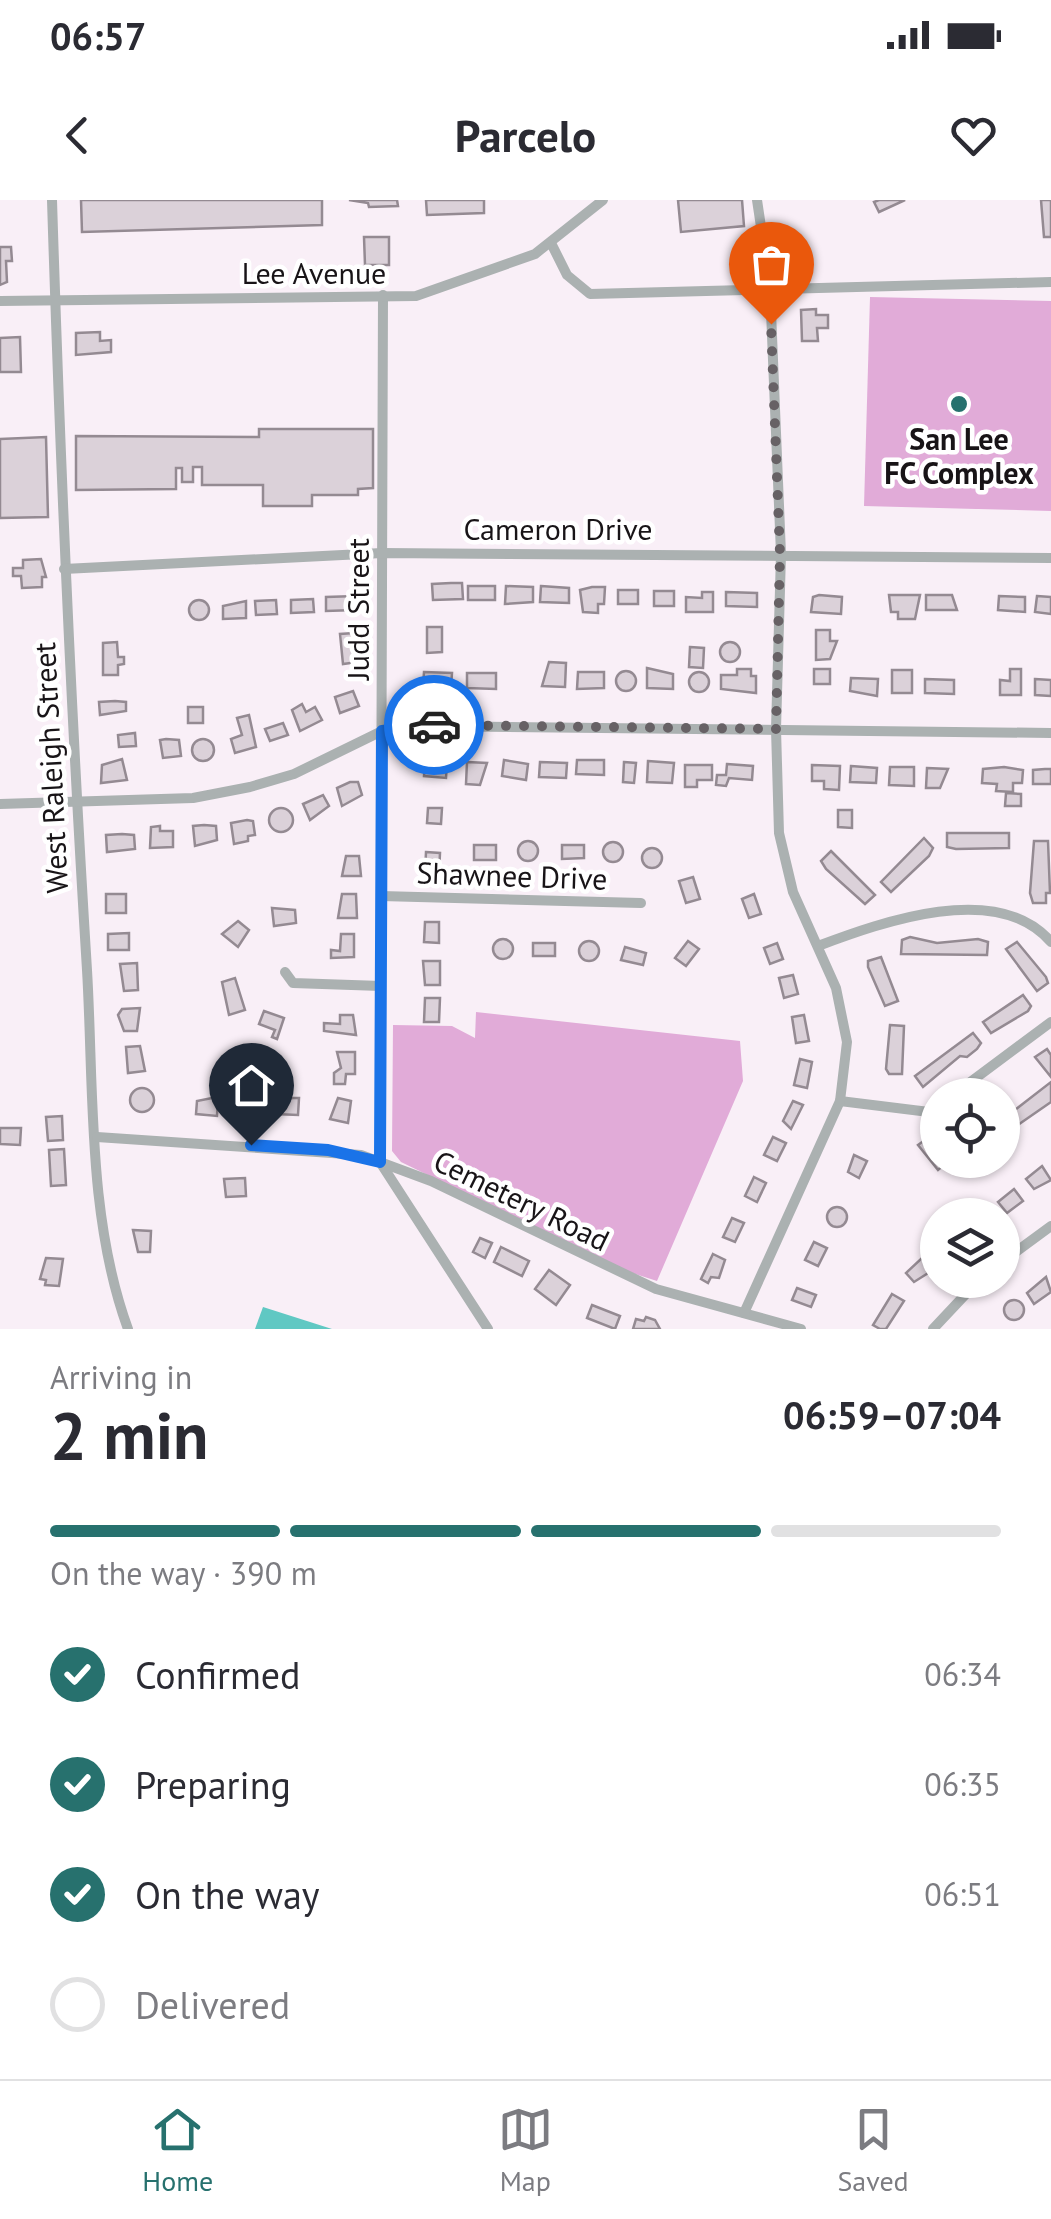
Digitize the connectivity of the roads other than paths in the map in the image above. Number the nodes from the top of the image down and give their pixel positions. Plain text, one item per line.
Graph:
1 (52, 200) edge
2 (602, 200) edge
3 (758, 200) edge
4 (551, 243) junction
5 (1051, 282) edge
6 (770, 286) junction
7 (383, 295) junction
8 (56, 300) junction
9 (0, 301) edge
10 (382, 553) junction
11 (780, 554) junction
12 (1051, 558) edge
13 (64, 570) junction
14 (776, 729) junction
15 (382, 731) junction
16 (1051, 733) edge
17 (77, 802) junction
18 (0, 804) edge
19 (381, 896) junction
20 (641, 903) dead end
21 (1051, 942) edge
22 (818, 946) junction
23 (285, 972) dead end
24 (381, 986) junction
25 (1051, 1022) edge
26 (976, 1078) edge
27 (840, 1101) junction
28 (920, 1111) edge
29 (98, 1136) junction
30 (380, 1162) junction
31 (1051, 1226) edge
32 (1020, 1249) edge
33 (962, 1298) edge
34 (744, 1314) junction
35 (128, 1329) edge
36 (488, 1329) edge
37 (800, 1329) edge
38 (933, 1329) edge

1 - 8 street, West Raleigh Street
2 - 4 street, Lee Avenue
3 - 6 street
4 - 6 street
4 - 7 street, Lee Avenue
5 - 6 street
6 - 11 street
7 - 8 street, Lee Avenue
7 - 10 street, Judd Street
8 - 9 street, Lee Avenue
8 - 13 street, West Raleigh Street
10 - 11 street, Cameron Drive
10 - 13 street, Cameron Drive
10 - 15 street, Judd Street
11 - 12 street, Cameron Drive
11 - 14 street
13 - 17 street, West Raleigh Street
14 - 15 street
14 - 16 street
14 - 22 street
15 - 17 street
15 - 19 street, Judd Street
17 - 18 street
17 - 29 street, West Raleigh Street
19 - 20 street, Shawnee Drive
19 - 24 street, Judd Street
21 - 22 street
22 - 27 street
23 - 24 street
24 - 30 street, Judd Street
25 - 26 street
27 - 28 street
27 - 34 street
29 - 30 street, Cemetery Road
29 - 35 street, West Raleigh Street
30 - 34 street, Cemetery Road
30 - 36 street
31 - 32 street
33 - 38 street
34 - 37 street, Cemetery Road

